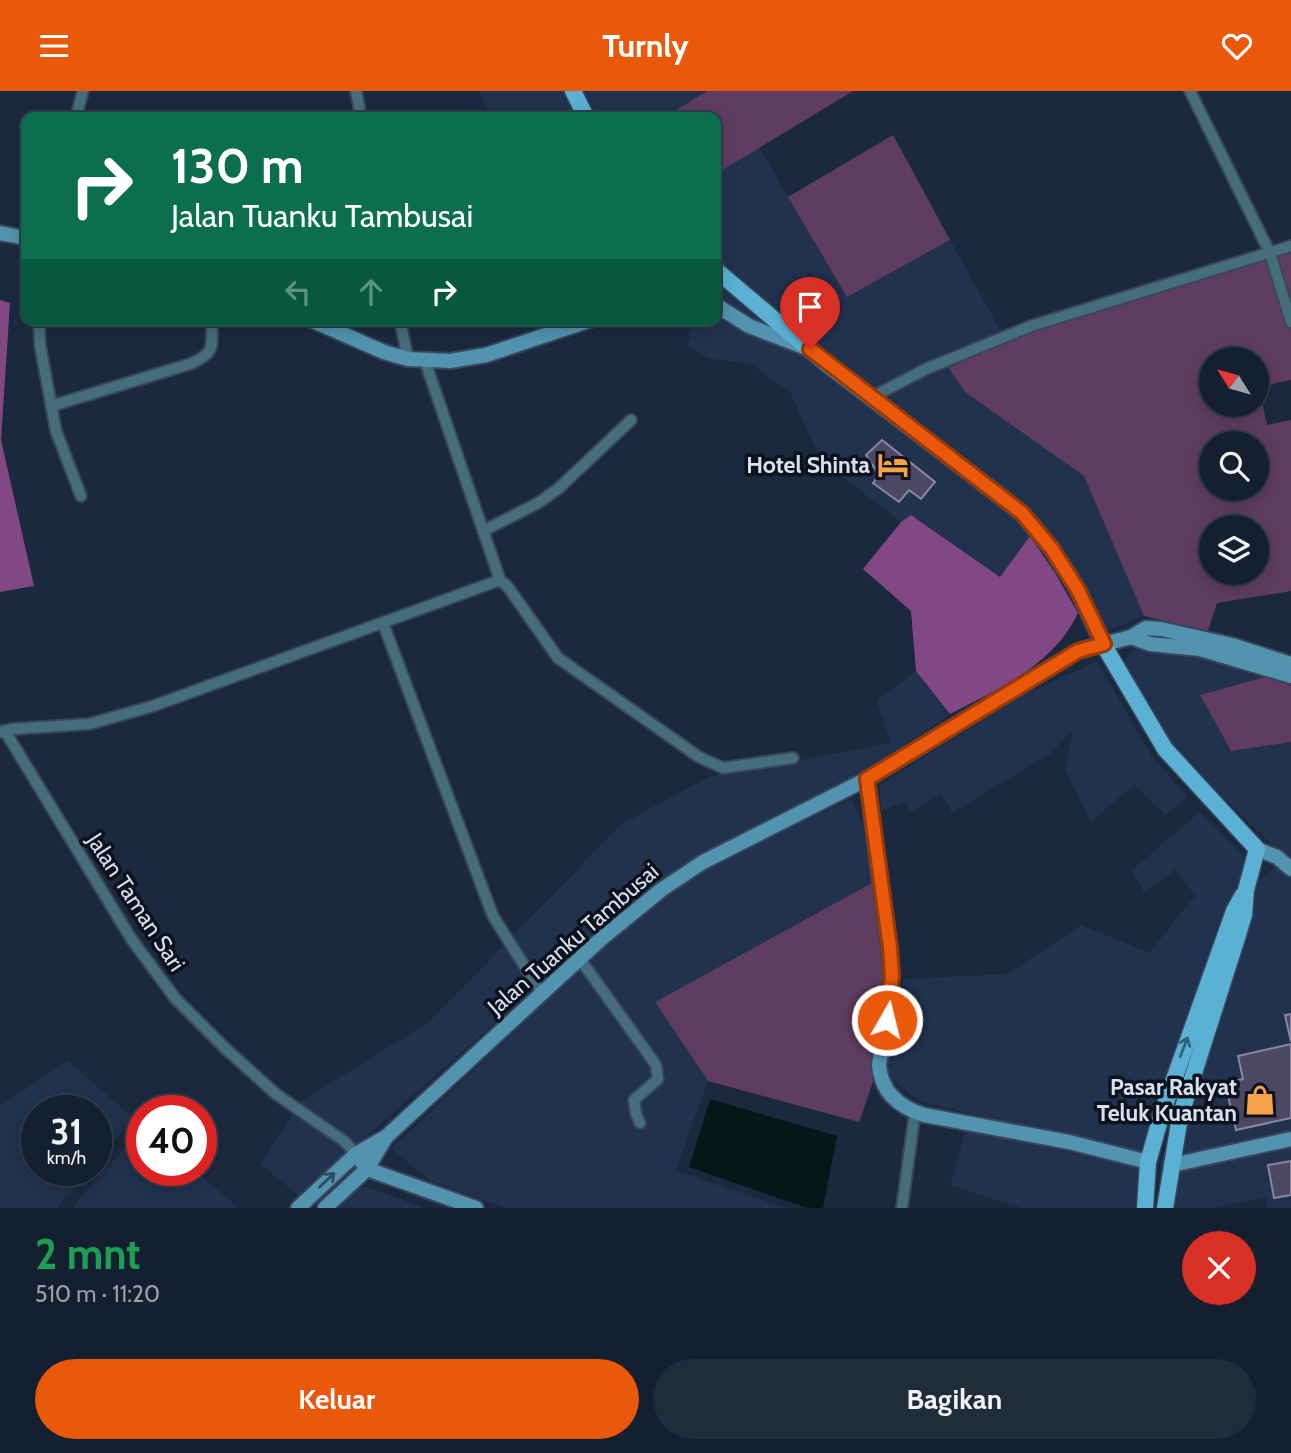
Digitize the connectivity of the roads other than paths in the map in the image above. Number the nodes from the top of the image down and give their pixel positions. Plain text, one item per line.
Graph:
1 (83, 91) edge
2 (356, 91) edge
3 (573, 91) edge
4 (1190, 91) edge
5 (77, 112) edge
6 (360, 112) edge
7 (584, 112) edge
8 (0, 233) edge
9 (21, 237) edge
10 (1291, 246) edge
11 (1270, 253) junction
12 (721, 274) edge
13 (721, 308) edge
14 (1291, 322) edge
15 (39, 326) edge
16 (212, 326) edge
17 (325, 326) edge
18 (401, 326) edge
19 (573, 326) edge
20 (810, 349) junction
21 (408, 359) junction
22 (425, 361) junction
23 (870, 398) junction
24 (51, 406) junction
25 (631, 420) dead end
26 (81, 496) dead end
27 (483, 531) junction
28 (500, 580) junction
29 (383, 623) junction
30 (1130, 637) junction
31 (1104, 644) junction
32 (1291, 664) edge
33 (1291, 676) edge
34 (2, 732) edge
35 (793, 758) dead end
36 (867, 779) junction
37 (1257, 849) junction
38 (1291, 869) edge
39 (1245, 890) junction
40 (580, 960) junction
41 (542, 994) junction
42 (915, 1112) junction
43 (640, 1123) dead end
44 (387, 1136) junction
45 (1291, 1139) edge
46 (356, 1154) junction
47 (1149, 1162) junction
48 (1172, 1165) junction
49 (367, 1169) junction
50 (298, 1208) edge
51 (326, 1208) edge
52 (476, 1208) edge
53 (902, 1208) edge
54 (1145, 1208) edge
55 (1165, 1208) edge

1 - 5 street
2 - 6 street
3 - 7 main road
4 - 11 street
8 - 9 main road
10 - 11 street
11 - 14 street
11 - 23 street
12 - 20 main road
13 - 20 main road
15 - 24 street
16 - 24 street
17 - 21 main road
18 - 21 street
19 - 22 main road
20 - 23 main road
21 - 22 main road
22 - 27 street
23 - 31 main road
24 - 26 street
25 - 27 street
27 - 28 street
28 - 29 street
28 - 35 street
29 - 34 street
29 - 41 street
30 - 31 main road, Jalan Tuanku Tambusai
30 - 32 main road, Jalan Tuanku Tambusai
30 - 33 main road
31 - 36 main road, Jalan Tuanku Tambusai
31 - 37 main road
34 - 46 street, Jalan Taman Sari
36 - 40 main road, Jalan Tuanku Tambusai
36 - 42 main road
37 - 38 main road
37 - 39 main road
47 -> 39 main road
39 - 48 main road
40 - 41 main road, Jalan Tuanku Tambusai
40 - 43 street
41 - 44 main road, Jalan Tuanku Tambusai
42 - 47 main road
42 - 53 street
44 - 46 main road, Jalan Tuanku Tambusai
44 - 49 main road, Jalan Tuanku Tambusai
45 - 48 main road
46 - 49 main road
50 -> 46 main road, Jalan Tuanku Tambusai
47 - 54 main road
48 - 55 main road
49 - 51 main road, Jalan Tuanku Tambusai
49 - 52 main road

